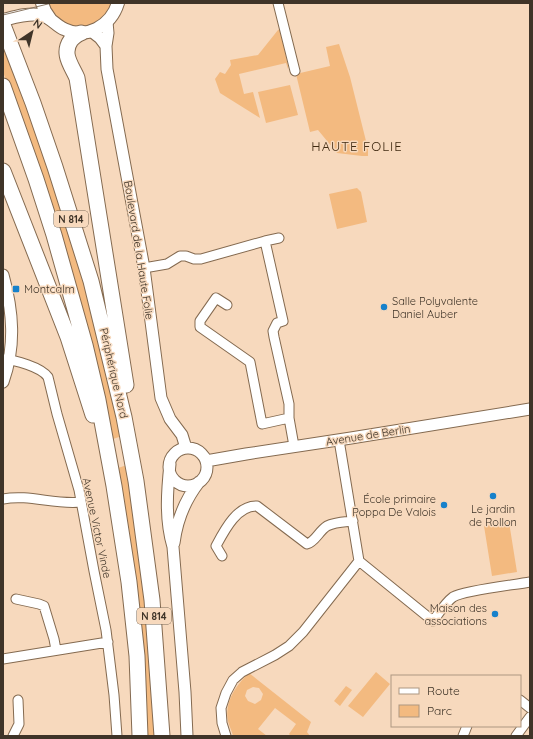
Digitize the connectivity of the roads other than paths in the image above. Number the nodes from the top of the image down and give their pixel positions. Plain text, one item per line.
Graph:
1 (42, 3) edge
2 (118, 3) edge
3 (278, 3) edge
4 (3, 20) edge
5 (51, 20) junction
6 (107, 22) junction
7 (3, 24) edge
8 (86, 32) junction
9 (106, 46) junction
10 (295, 71) dead end
11 (3, 86) edge
12 (3, 170) edge
13 (279, 238) dead end
14 (265, 241) junction
15 (144, 268) junction
16 (3, 275) edge
17 (227, 305) dead end
18 (6, 359) edge
19 (3, 382) edge
20 (530, 408) edge
21 (124, 417) junction
22 (289, 418) junction
23 (106, 440) junction
24 (339, 440) junction
25 (294, 446) junction
26 (186, 448) junction
27 (206, 461) junction
28 (170, 464) junction
29 (200, 482) junction
30 (3, 499) edge
31 (81, 502) junction
32 (353, 521) junction
33 (173, 547) junction
34 (222, 556) dead end
35 (359, 561) junction
36 (530, 582) edge
37 (16, 599) dead end
38 (108, 642) junction
39 (56, 650) junction
40 (3, 659) edge
41 (18, 700) dead end
42 (521, 701) edge
43 (530, 708) edge
44 (530, 717) edge
45 (13, 736) edge
46 (117, 736) edge
47 (140, 736) edge
48 (162, 736) edge
49 (187, 736) edge
50 (226, 736) edge
51 (516, 736) edge

1 - 5 main road
2 - 6 main road
3 - 10 street
4 - 5 main road
5 - 8 main road
6 - 8 main road
6 - 9 street, Boulevard de la Haute Folie
7 - 21 highway, Périphérique Nord / N 814
8 - 9 street
8 - 21 highway, N 814
9 - 15 street, Boulevard de la Haute Folie
11 - 23 highway, Périphérique Nord / N 814
12 - 23 highway, N 814
13 - 14 street
14 - 15 street
14 - 22 street
15 - 26 street, Boulevard de la Haute Folie
16 - 18 street
17 - 22 street
18 - 19 street
18 - 31 street, Avenue Victor Vinde
20 - 24 street, Avenue de Berlin
21 - 48 highway, Périphérique Nord / N 814
22 - 25 street
23 - 47 highway, Périphérique Nord / N 814
24 - 25 street, Avenue de Berlin
24 - 32 street
25 - 27 street, Avenue de Berlin
26 - 27 street
26 - 28 street
27 - 29 street
28 - 29 street
28 - 33 street
29 - 33 street
30 - 31 street
31 - 38 street, Avenue Victor Vinde
32 - 34 street
32 - 35 street
33 - 49 street
35 - 36 street
35 - 50 street
37 - 39 street
38 - 39 street
38 - 46 street, Avenue Victor Vinde
39 - 40 street
41 - 45 street
42 - 43 street
44 - 51 street

